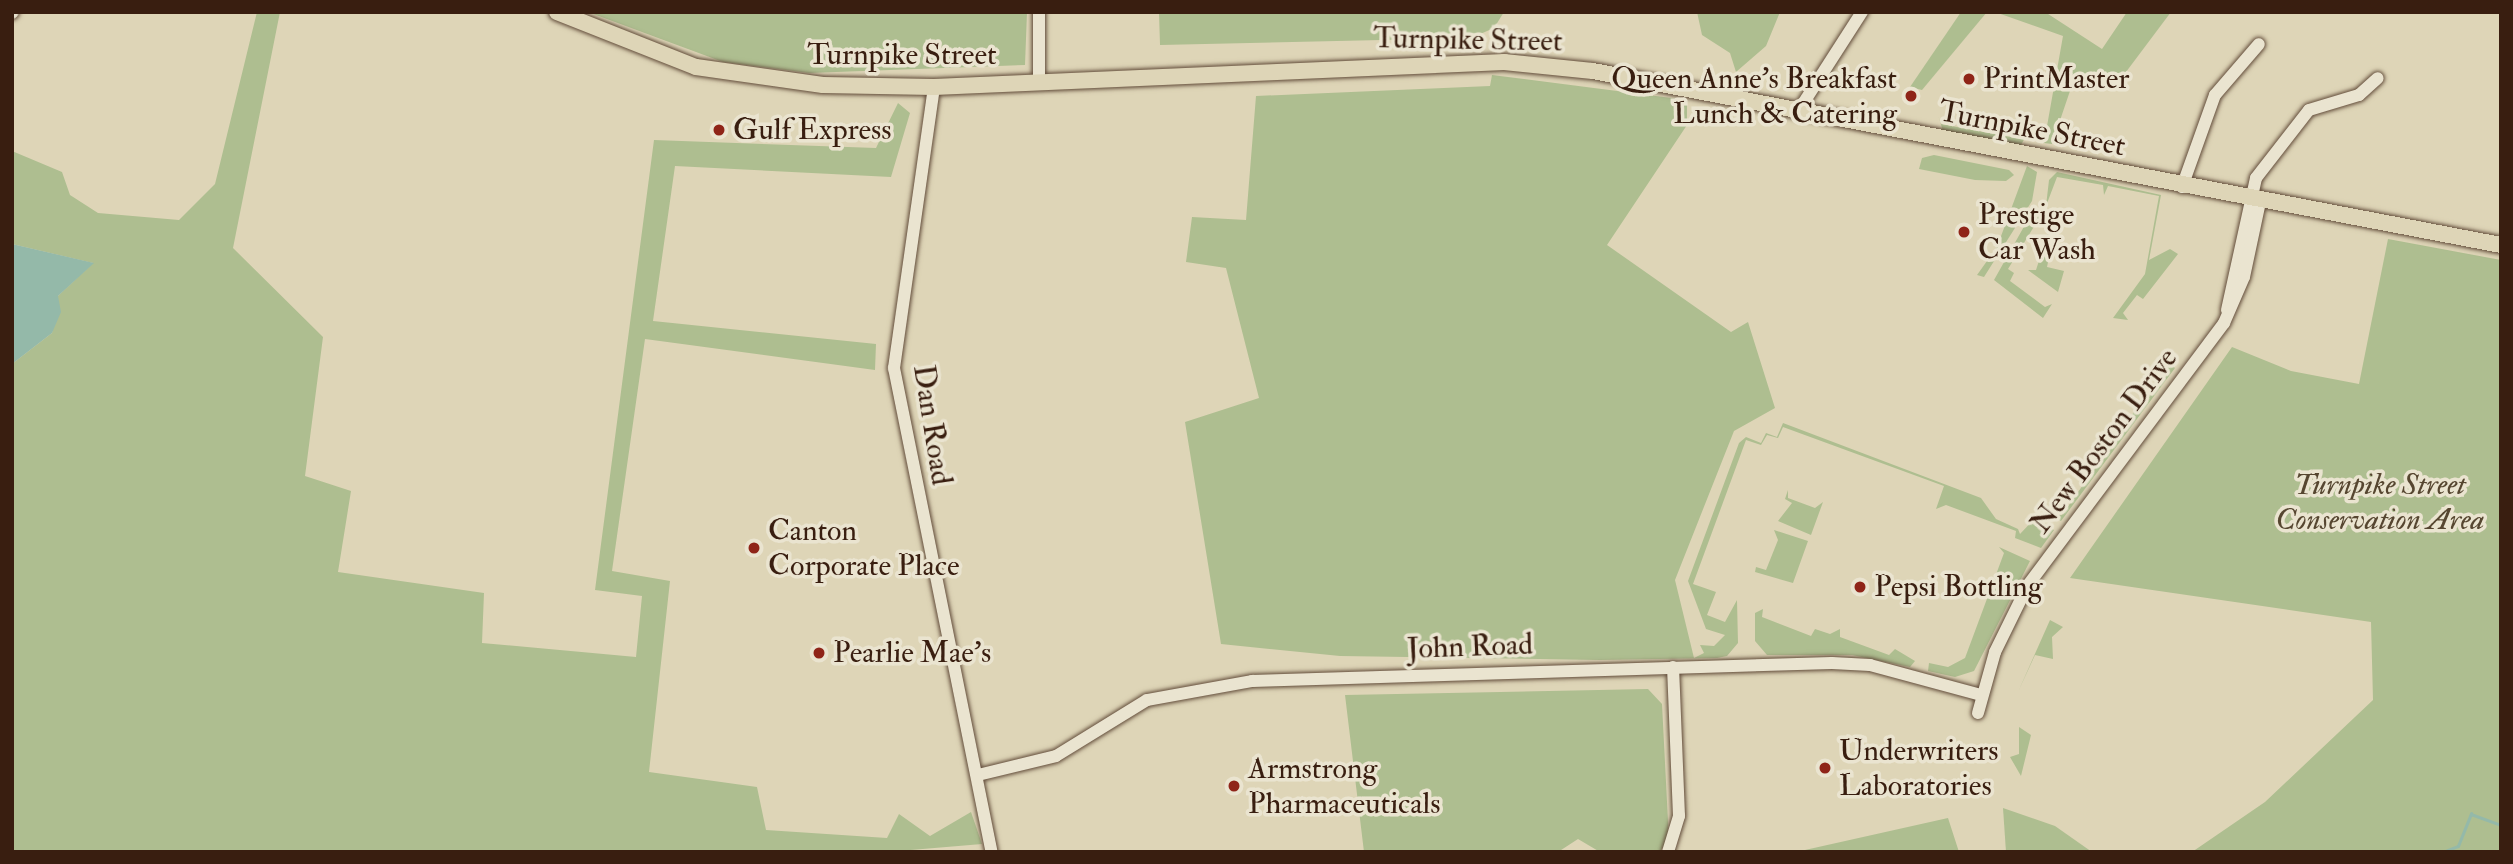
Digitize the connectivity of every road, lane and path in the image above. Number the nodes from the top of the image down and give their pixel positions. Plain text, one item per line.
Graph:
1 (557, 12) edge
2 (1039, 12) edge
3 (1862, 12) edge
4 (2259, 44) dead end
5 (2378, 78) dead end
6 (1039, 82) junction
7 (934, 87) junction
8 (1799, 110) junction
9 (2182, 187) junction
10 (2253, 200) junction
11 (2501, 245) edge
12 (1673, 667) junction
13 (1981, 695) junction
14 (1978, 713) dead end
15 (978, 775) junction
16 (992, 852) edge
17 (1668, 852) edge

1 - 7 main road, Turnpike Street
2 - 6 street
3 - 8 street
4 - 9 street
5 - 10 street
6 - 7 main road, Turnpike Street
6 - 8 main road, Turnpike Street
7 - 15 street, Dan Road
8 - 9 main road, Turnpike Street
9 - 10 main road, Turnpike Street
10 - 11 main road, Turnpike Street
10 - 13 street, New Boston Drive
12 - 13 street, John Road
12 - 15 street, John Road
12 - 17 street
13 - 14 street, New Boston Drive
15 - 16 street, Dan Road

